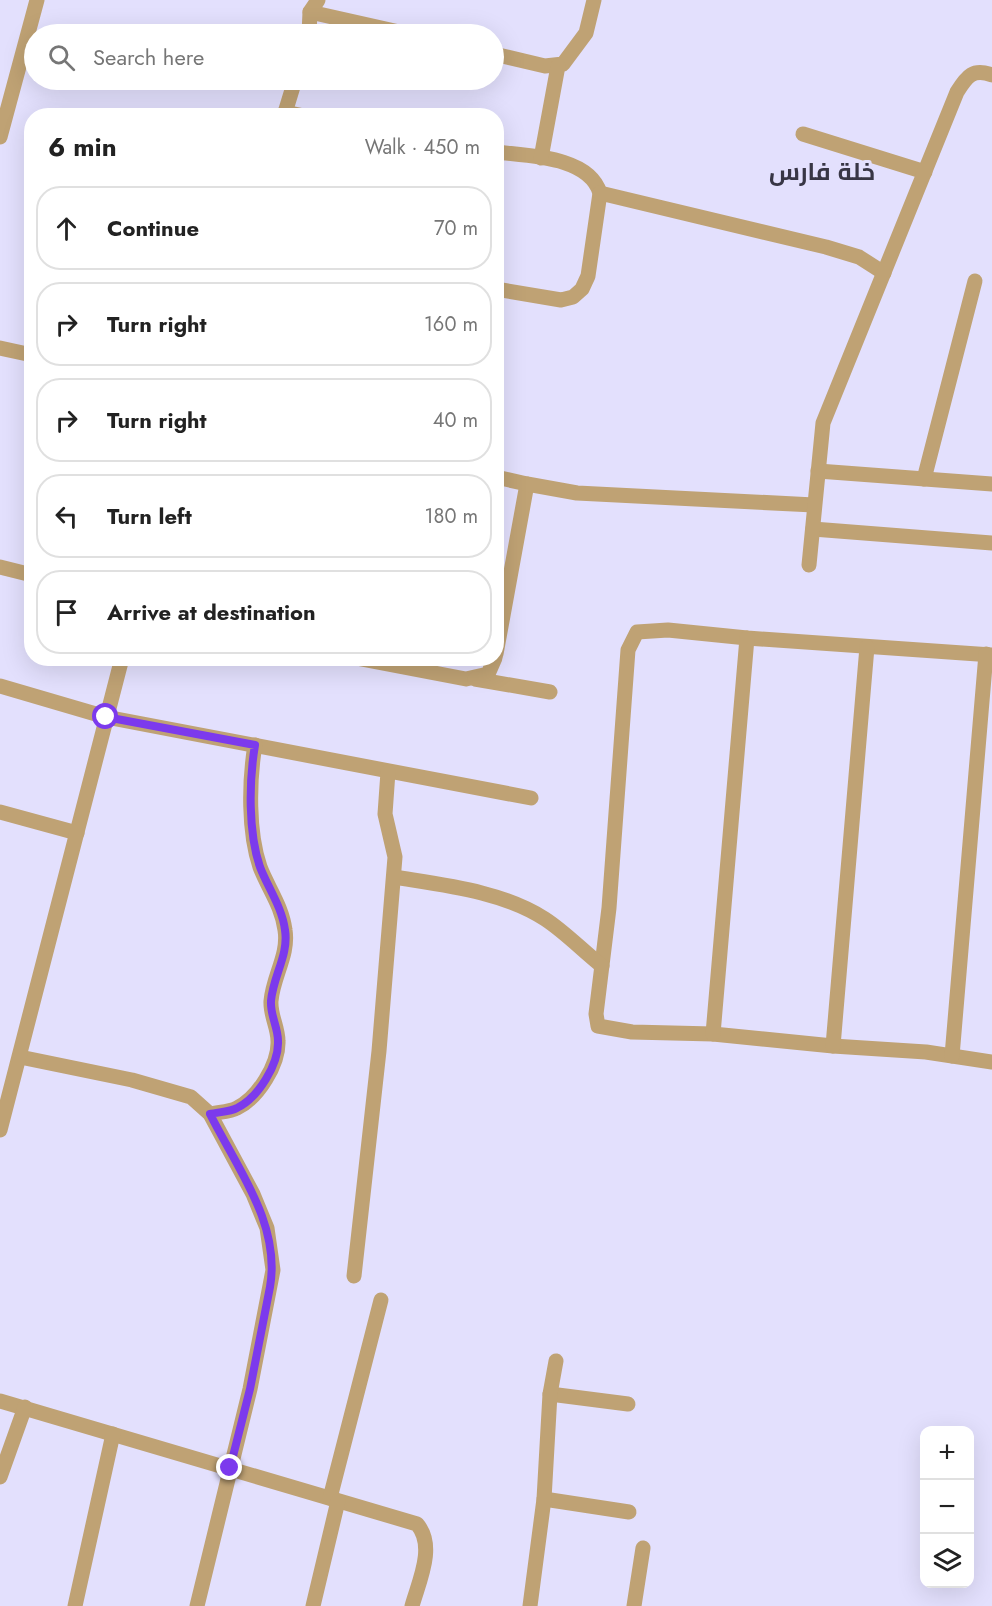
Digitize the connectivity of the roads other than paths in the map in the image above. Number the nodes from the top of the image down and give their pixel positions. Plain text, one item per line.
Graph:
1 (37, 0) edge
2 (594, 0) edge
3 (314, 6) edge
4 (31, 24) edge
5 (311, 24) edge
6 (374, 24) edge
7 (24, 48) edge
8 (504, 56) edge
9 (558, 66) junction
10 (992, 75) edge
11 (292, 90) edge
12 (286, 108) edge
13 (803, 134) dead end
14 (0, 137) edge
15 (504, 153) edge
16 (541, 158) junction
17 (925, 172) junction
18 (600, 193) junction
19 (884, 273) junction
20 (975, 281) dead end
21 (504, 290) edge
22 (0, 348) edge
23 (24, 353) edge
24 (818, 471) junction
25 (504, 479) edge
26 (924, 479) junction
27 (527, 484) junction
28 (992, 484) edge
29 (814, 504) junction
30 (813, 529) junction
31 (992, 543) edge
32 (809, 565) dead end
33 (0, 567) edge
34 (24, 573) edge
35 (504, 578) edge
36 (747, 638) junction
37 (867, 647) junction
38 (989, 654) edge
39 (120, 666) edge
40 (401, 666) edge
41 (492, 666) edge
42 (475, 679) junction
43 (0, 688) edge
44 (550, 692) dead end
45 (106, 717) junction
46 (255, 745) junction
47 (388, 772) junction
48 (531, 798) dead end
49 (0, 812) edge
50 (77, 833) junction
51 (394, 877) junction
52 (602, 966) junction
53 (713, 1034) junction
54 (833, 1046) junction
55 (952, 1056) junction
56 (20, 1057) junction
57 (992, 1062) edge
58 (210, 1114) junction
59 (0, 1130) edge
60 (354, 1276) dead end
61 (381, 1300) dead end
62 (556, 1361) dead end
63 (550, 1394) junction
64 (0, 1401) edge
65 (628, 1404) dead end
66 (24, 1407) junction
67 (113, 1434) junction
68 (230, 1468) junction
69 (0, 1477) edge
70 (334, 1499) junction
71 (544, 1499) junction
72 (629, 1512) dead end
73 (643, 1548) dead end
74 (638, 1605) edge
75 (75, 1606) edge
76 (197, 1606) edge
77 (313, 1606) edge
78 (412, 1606) edge
79 (530, 1606) edge

1 - 4 street
2 - 9 street
3 - 5 street
3 - 6 street
7 - 14 street
8 - 9 street
9 - 16 street
10 - 17 street
11 - 12 street
13 - 17 street
15 - 16 street
16 - 18 street
17 - 19 street
18 - 19 street
18 - 21 street
19 - 24 street
20 - 26 street
22 - 23 street
24 - 26 street
24 - 29 street
25 - 27 street
26 - 28 street
27 - 29 street
27 - 35 street
29 - 30 street
30 - 31 street
30 - 32 street
33 - 34 street
36 - 37 street
36 - 52 street
36 - 53 street
37 - 38 street
37 - 54 street
38 - 55 street
39 - 45 street
40 - 42 street
41 - 42 street
42 - 44 street
43 - 45 street
45 - 46 street
45 - 50 street
46 - 47 street
46 - 58 street
47 - 48 street
47 - 51 street
49 - 50 street
50 - 56 street
51 - 52 street
51 - 60 street
52 - 53 street
53 - 54 street
54 - 55 street
55 - 57 street
56 - 58 street
56 - 59 street
58 - 68 street
61 - 70 street
62 - 63 street
63 - 65 street
63 - 71 street
64 - 66 street
66 - 67 street
66 - 69 street
67 - 68 street
67 - 75 street
68 - 70 street
68 - 76 street
70 - 77 street
70 - 78 street
71 - 72 street
71 - 79 street
73 - 74 street

